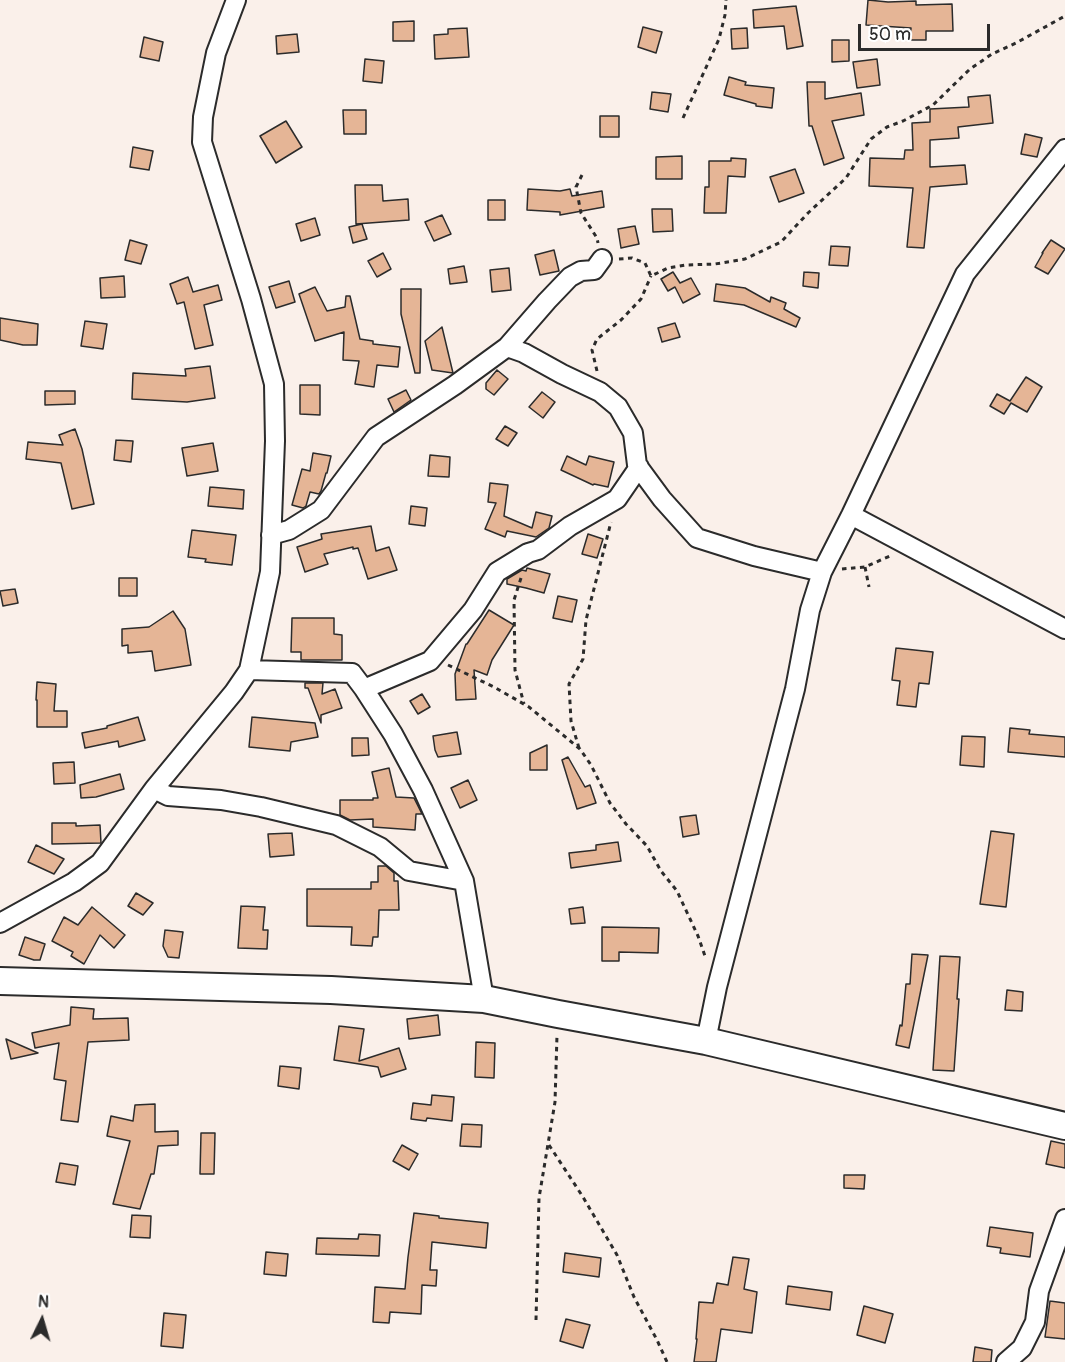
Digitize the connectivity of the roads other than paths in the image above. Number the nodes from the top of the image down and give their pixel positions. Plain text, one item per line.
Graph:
1 (236, 0) edge
2 (1065, 149) edge
3 (602, 259) road end
4 (507, 347) junction
5 (639, 467) junction
6 (851, 515) junction
7 (271, 535) junction
8 (822, 572) junction
9 (1065, 629) edge
10 (249, 670) junction
11 (364, 689) junction
12 (154, 789) junction
13 (464, 881) junction
14 (0, 923) edge
15 (0, 981) edge
16 (484, 999) junction
17 (706, 1041) junction
18 (1065, 1126) edge
19 (1065, 1219) edge
20 (1006, 1362) edge

1 - 7 street
2 - 6 street
3 - 4 street
4 - 5 street
4 - 7 street
5 - 8 street
5 - 11 street
6 - 8 street
6 - 9 street
7 - 10 street
8 - 17 street
10 - 11 street
10 - 12 street
11 - 13 street
12 - 13 street
12 - 14 street
13 - 16 street
15 - 16 street
16 - 17 street
17 - 18 street
19 - 20 street

